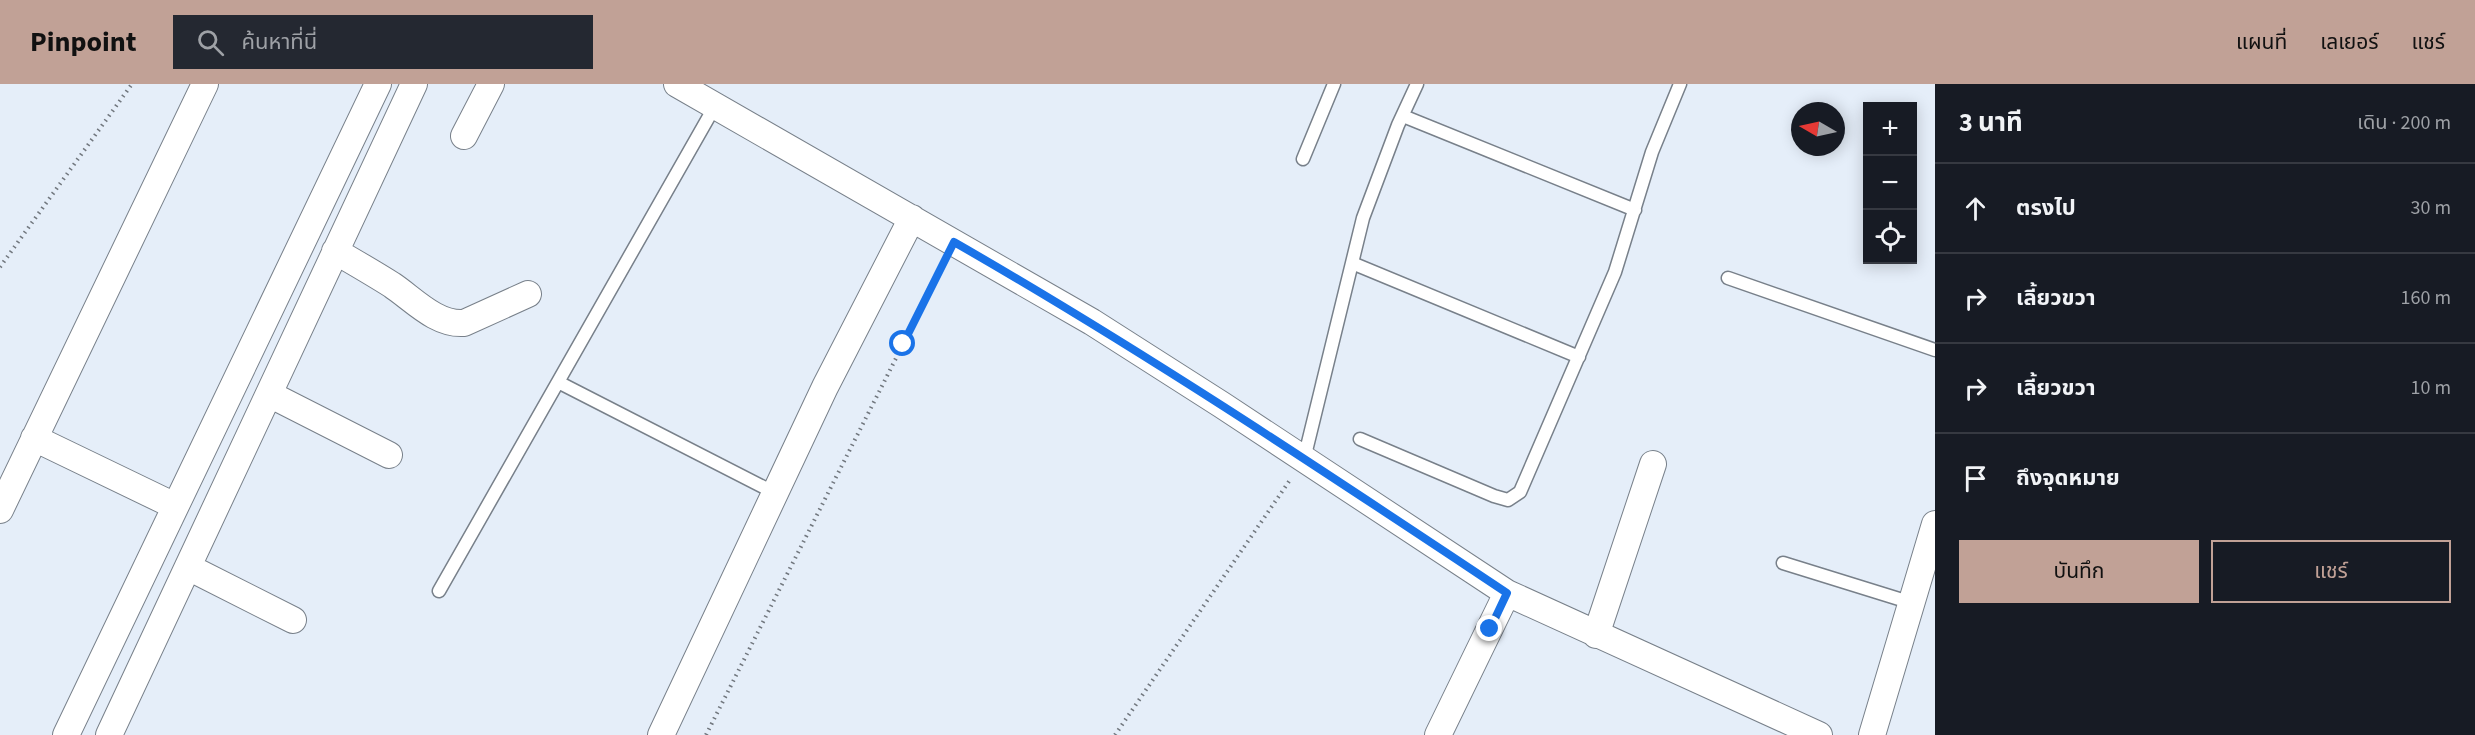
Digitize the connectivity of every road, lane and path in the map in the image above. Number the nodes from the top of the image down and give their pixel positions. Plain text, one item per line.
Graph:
1 (132, 84) edge
2 (205, 84) edge
3 (378, 84) edge
4 (414, 84) edge
5 (491, 84) edge
6 (677, 84) edge
7 (1417, 84) edge
8 (1680, 84) edge
9 (1330, 85) edge
10 (715, 106) junction
11 (1403, 116) junction
12 (464, 136) dead end
13 (1303, 159) dead end
14 (1635, 210) junction
15 (912, 218) junction
16 (954, 242) junction
17 (335, 251) junction
18 (1352, 263) junction
19 (0, 267) edge
20 (1728, 278) dead end
21 (528, 294) dead end
22 (1935, 350) edge
23 (1579, 357) junction
24 (558, 382) junction
25 (269, 394) junction
26 (34, 438) junction
27 (1360, 439) dead end
28 (389, 455) dead end
29 (1304, 459) junction
30 (1653, 464) dead end
31 (775, 493) junction
32 (176, 506) junction
33 (0, 510) edge
34 (1935, 524) edge
35 (1783, 563) dead end
36 (188, 567) junction
37 (439, 591) dead end
38 (1507, 593) junction
39 (1912, 603) junction
40 (293, 621) dead end
41 (1596, 635) junction
42 (66, 735) edge
43 (109, 735) edge
44 (661, 735) edge
45 (706, 735) edge
46 (1115, 735) edge
47 (1438, 735) edge
48 (1819, 735) edge
49 (1872, 735) edge

1 - 19 path
2 - 26 street
3 - 32 street
4 - 17 street
5 - 12 street
6 - 10 street
7 - 11 lane
8 - 14 lane
9 - 13 lane
10 - 15 street
10 - 24 lane
11 - 14 lane
11 - 18 lane
14 - 23 lane
15 - 16 street
15 - 31 street
16 - 29 street
16 - 45 path
17 - 21 street
17 - 25 street
18 - 23 lane
18 - 29 lane
20 - 22 lane
23 - 27 lane
24 - 31 lane
24 - 37 lane
25 - 28 street
25 - 36 street
26 - 32 street
26 - 33 street
29 - 38 street
29 - 46 path
30 - 41 street
31 - 44 street
32 - 42 street
34 - 39 street
35 - 39 lane
36 - 40 street
36 - 43 street
38 - 41 street
38 - 47 street
39 - 49 street
41 - 48 street

